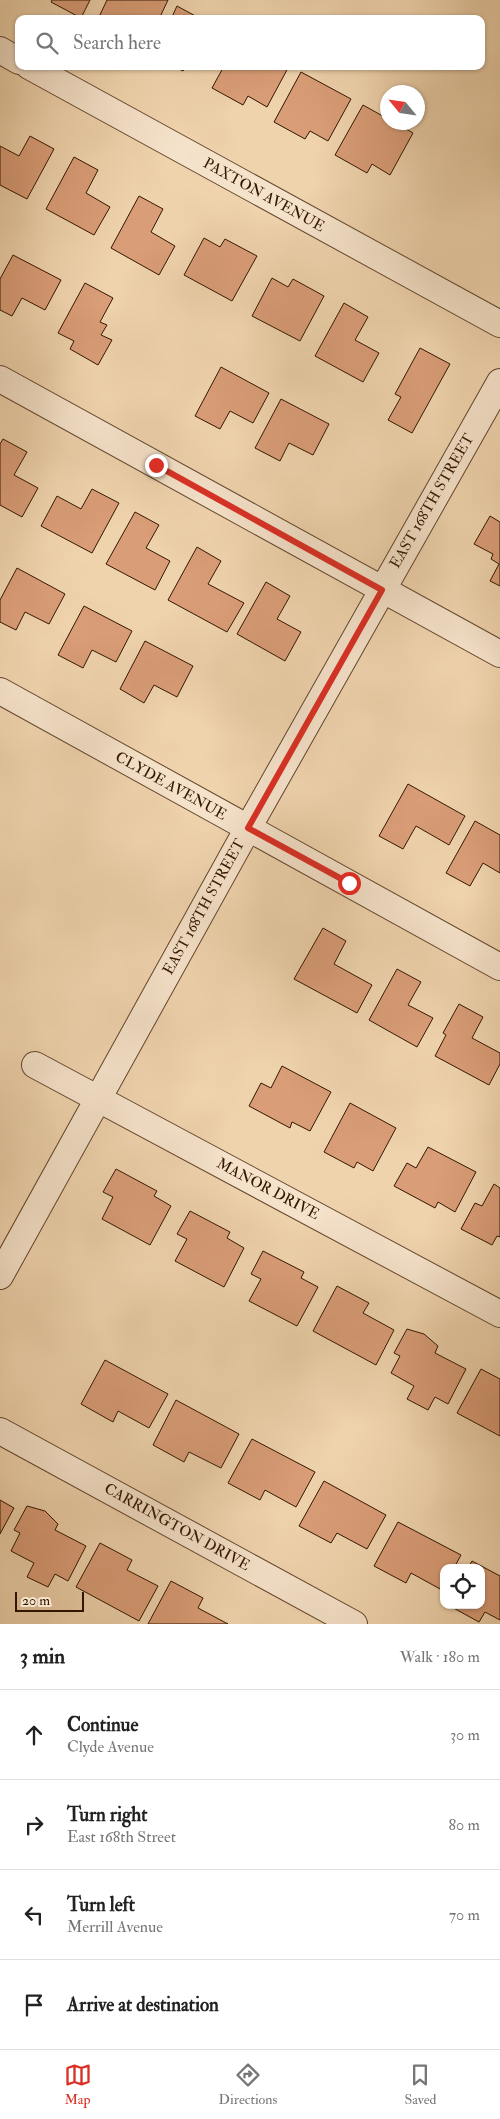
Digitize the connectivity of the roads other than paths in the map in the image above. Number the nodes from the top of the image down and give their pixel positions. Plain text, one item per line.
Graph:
1 (0, 50) edge
2 (15, 59) edge
3 (36, 70) edge
4 (500, 324) edge
5 (0, 379) edge
6 (500, 382) edge
7 (382, 590) junction
8 (500, 654) edge
9 (0, 692) edge
10 (248, 828) junction
11 (500, 967) edge
12 (35, 1065) dead end
13 (98, 1099) junction
14 (0, 1276) edge
15 (500, 1314) edge
16 (0, 1431) edge
17 (354, 1624) edge

1 - 2 street
3 - 4 street, PAXTON AVENUE
5 - 7 street
6 - 7 street, EAST 168TH STREET
7 - 8 street
7 - 10 street, EAST 168TH STREET
9 - 10 street, CLYDE AVENUE
10 - 11 street, CLYDE AVENUE
10 - 13 street, EAST 168TH STREET
12 - 13 street, MANOR DRIVE
13 - 14 street, EAST 168TH STREET
13 - 15 street, MANOR DRIVE
16 - 17 street, CARRINGTON DRIVE

